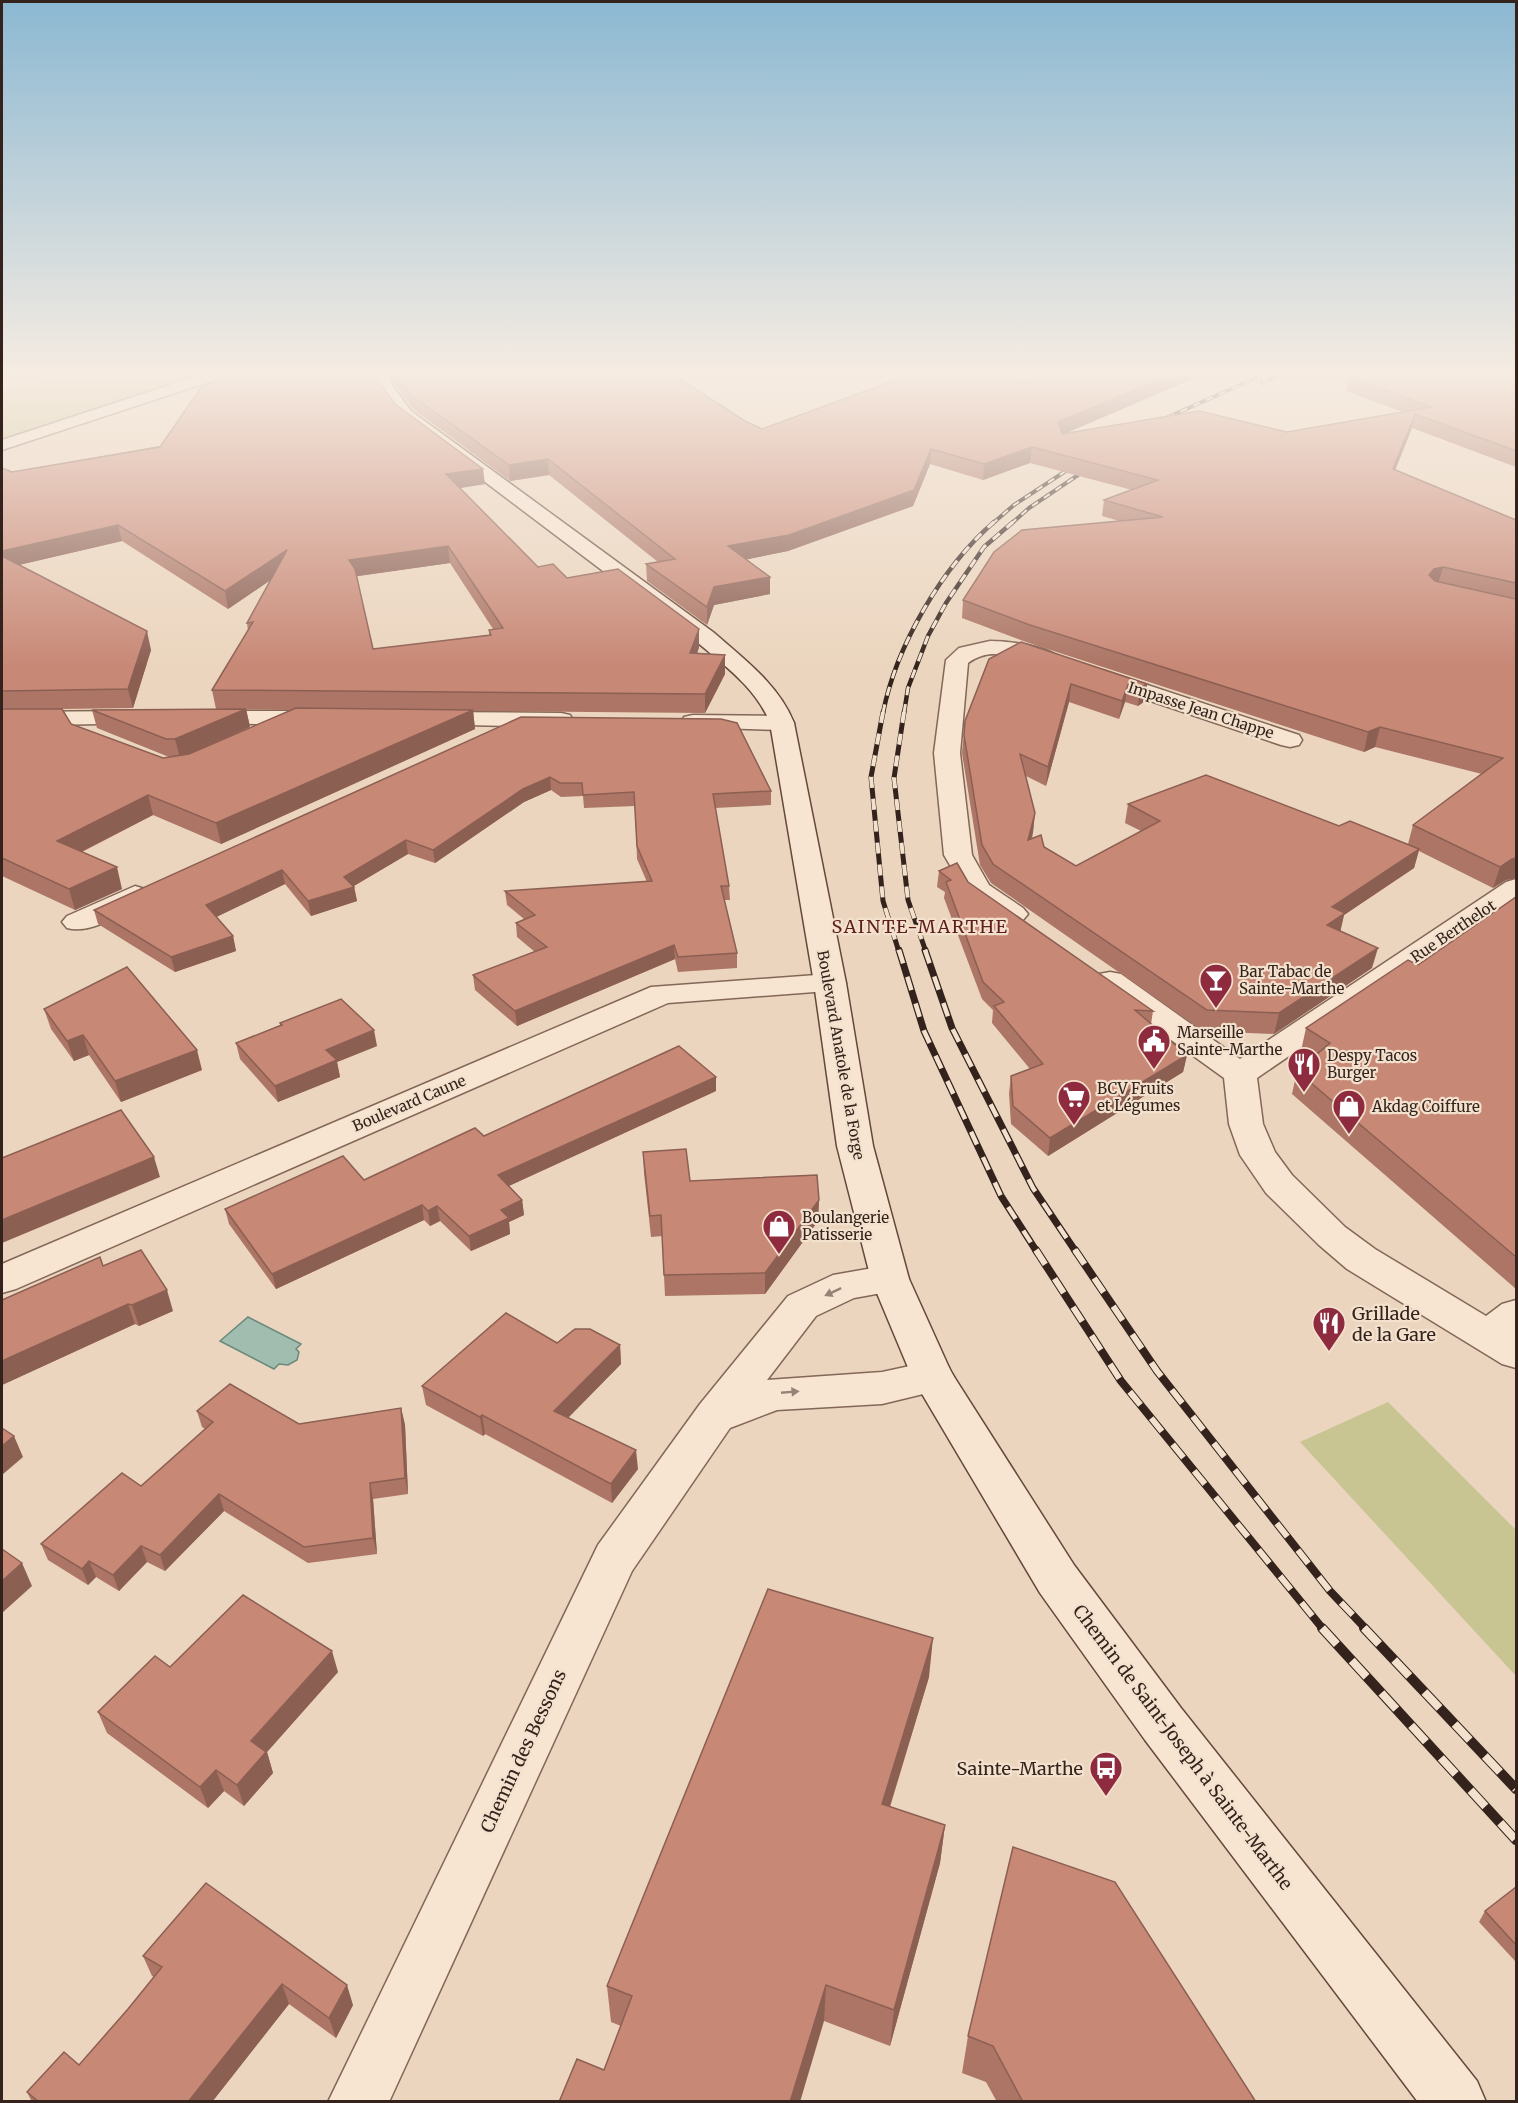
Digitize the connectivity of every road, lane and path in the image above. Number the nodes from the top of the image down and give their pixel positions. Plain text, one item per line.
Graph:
1 (481, 470) edge
2 (76, 717) junction
3 (302, 718) junction
4 (336, 718) edge
5 (2, 719) edge
6 (406, 719) edge
7 (522, 720) junction
8 (582, 721) edge
9 (665, 722) edge
10 (782, 723) junction
11 (248, 740) edge
12 (1290, 740) dead end
13 (105, 743) edge
14 (468, 745) edge
15 (153, 888) edge
16 (1516, 888) edge
17 (77, 922) dead end
18 (1035, 929) edge
19 (1093, 969) edge
20 (830, 983) junction
21 (1240, 1074) junction
22 (2, 1279) edge
23 (890, 1279) junction
24 (1507, 1334) edge
25 (933, 1377) junction
26 (715, 1416) junction
27 (357, 2102) edge
28 (1456, 2102) edge

1 - 10 street, Boulevard Anatole de la Forge
2 - 3 street
2 - 5 street
2 - 13 street
3 - 4 street
3 - 11 street
6 - 7 street
7 - 8 street
7 - 14 street
9 - 10 street
10 - 20 street, Boulevard Anatole de la Forge
12 - 18 street, Impasse Jean Chappe
15 - 17 street
16 - 21 street, Rue Berthelot
19 - 21 street
20 - 22 street, Boulevard Caune
20 - 23 street, Boulevard Anatole de la Forge
21 - 24 street
23 - 25 street, Boulevard Anatole de la Forge
23 -> 26 street, Chemin des Bessons
26 -> 25 street
25 - 28 street, Chemin de Saint-Joseph à Sainte-Marthe
26 - 27 street, Chemin des Bessons

